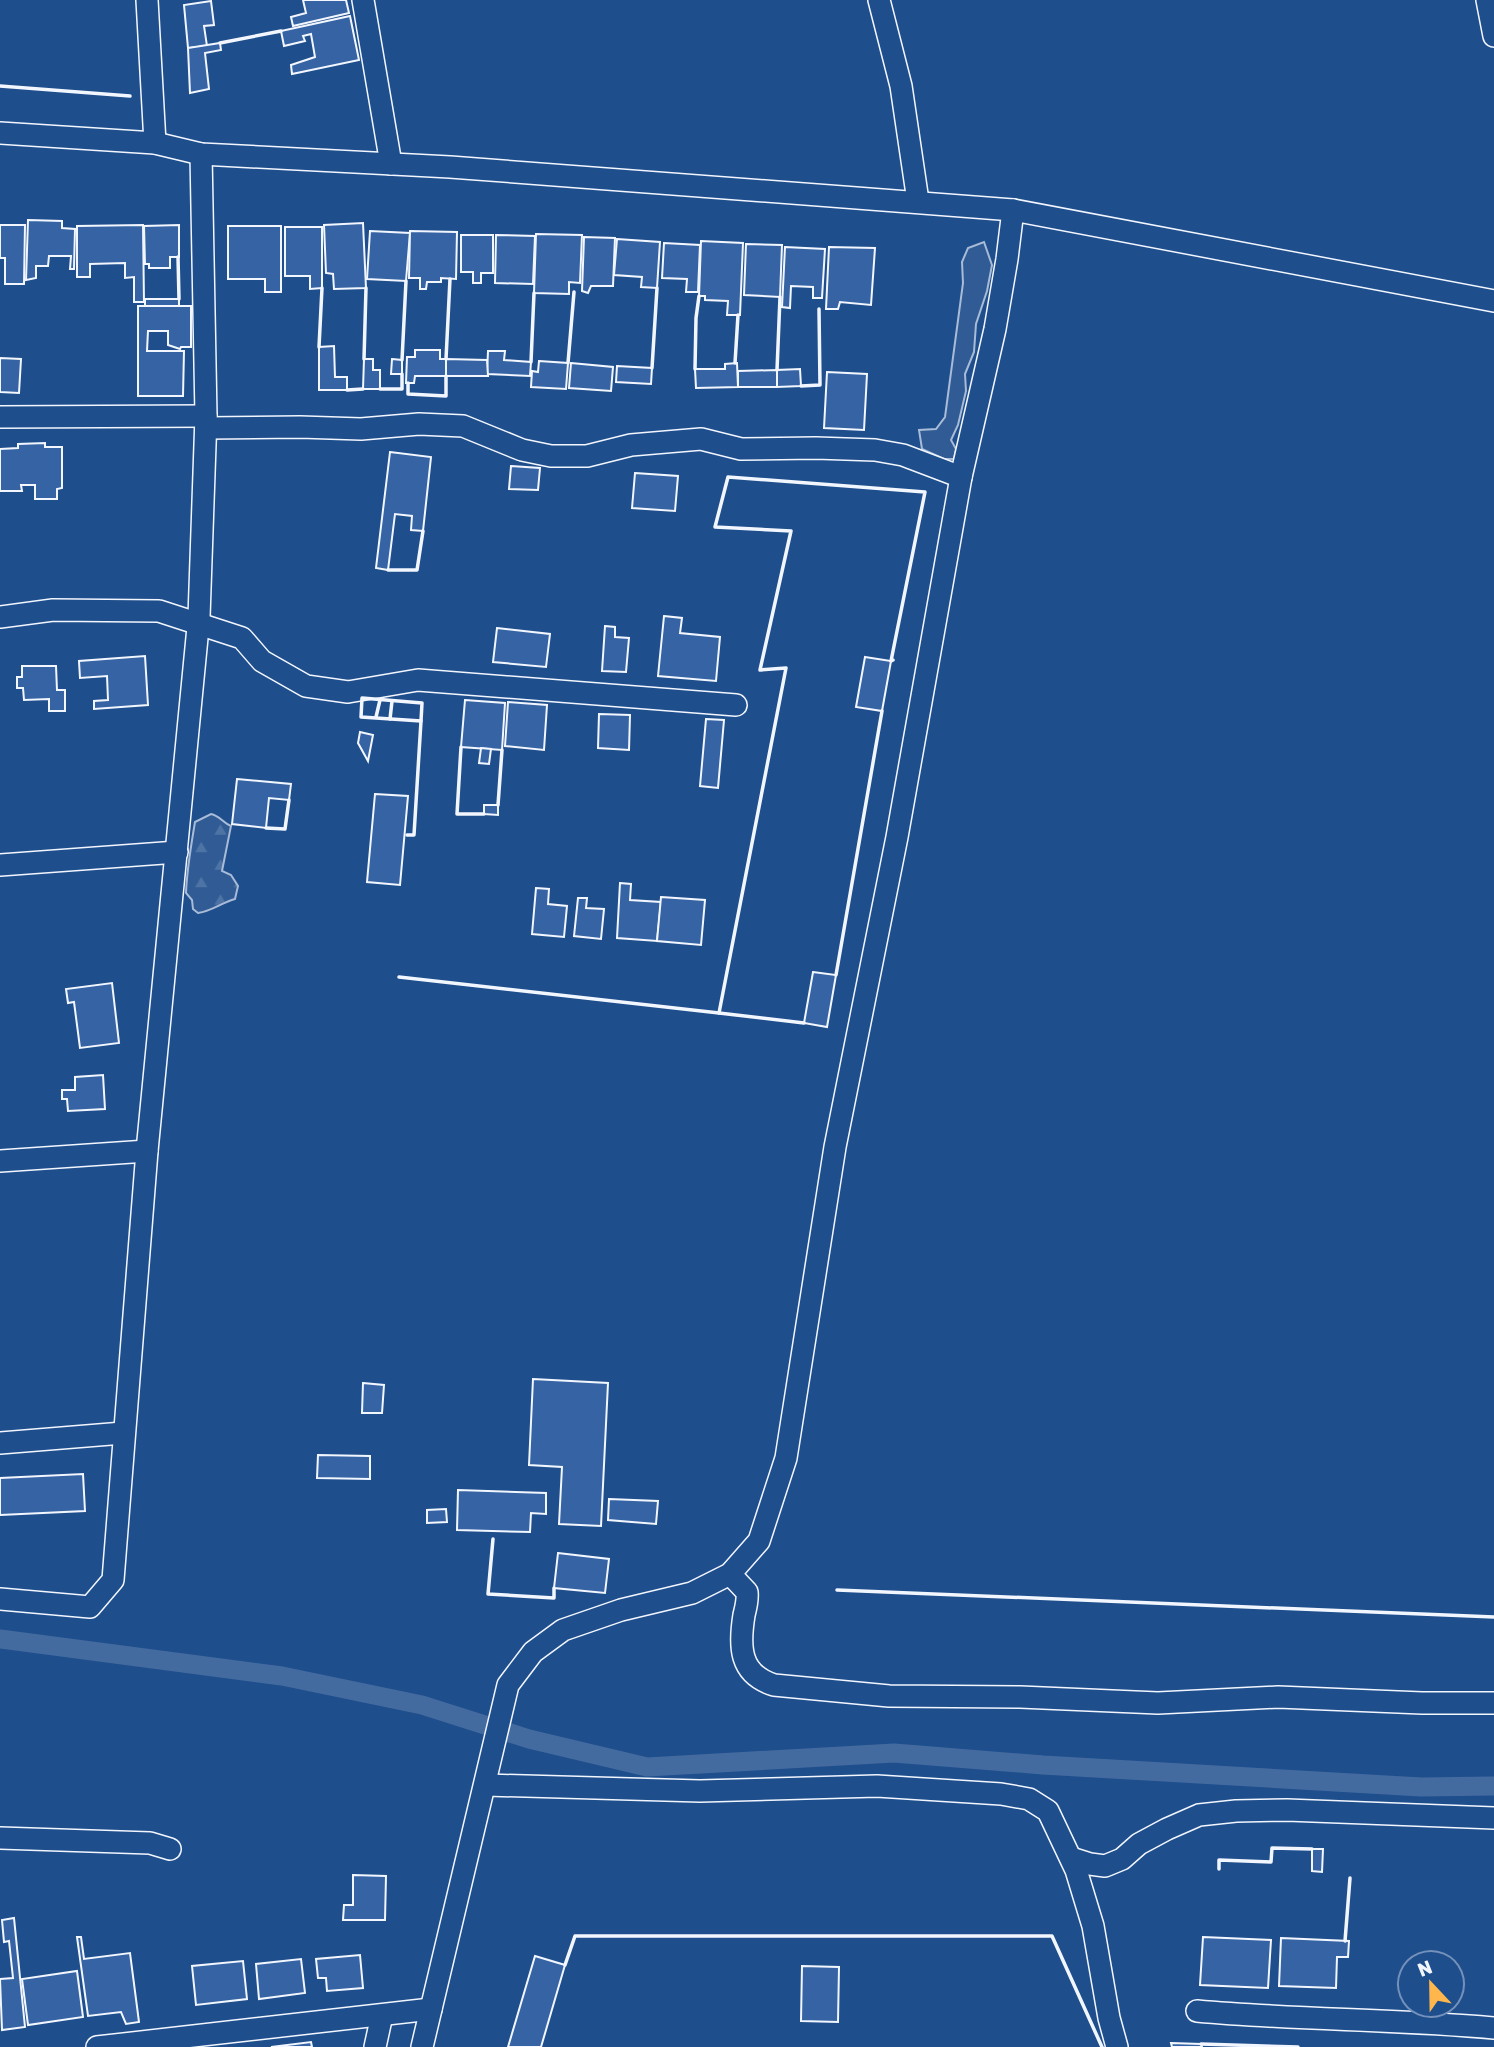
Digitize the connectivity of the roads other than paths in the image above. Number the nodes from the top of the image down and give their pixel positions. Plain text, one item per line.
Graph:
1 (148, 0) edge
2 (363, 0) edge
3 (879, 0) edge
4 (1487, 0) edge
5 (1494, 36) edge
6 (0, 133) edge
7 (155, 142) junction
8 (201, 154) junction
9 (391, 164) junction
10 (918, 201) junction
11 (1013, 210) junction
12 (1494, 301) edge
13 (0, 417) edge
14 (206, 422) junction
15 (961, 477) junction
16 (0, 617) edge
17 (199, 624) junction
18 (736, 705) dead end
19 (177, 852) junction
20 (0, 865) edge
21 (147, 1151) junction
22 (0, 1161) edge
23 (123, 1433) junction
24 (0, 1443) edge
25 (730, 1574) junction
26 (0, 1599) edge
27 (1494, 1703) edge
28 (487, 1777) junction
29 (1494, 1818) edge
30 (0, 1838) edge
31 (170, 1849) dead end
32 (1071, 1858) junction
33 (431, 2009) junction
34 (1196, 2011) dead end
35 (382, 2015) junction
36 (1494, 2028) edge
37 (97, 2047) edge
38 (375, 2047) edge
39 (422, 2047) edge
40 (1117, 2047) edge

1 - 7 street
2 - 9 street
3 - 10 street
4 - 5 street
6 - 7 street
7 - 8 street
8 - 9 street
8 - 14 street
9 - 10 street
10 - 11 street
11 - 12 street
11 - 15 street
13 - 14 street
14 - 15 street
14 - 17 street
15 - 25 street
16 - 17 street
17 - 18 street
17 - 19 street
19 - 20 street
19 - 21 street
21 - 22 street
21 - 23 street
23 - 24 street
23 - 26 street
25 - 27 street
25 - 28 street
28 - 32 street
28 - 33 street
29 - 32 street
30 - 31 street
32 - 40 street
33 - 35 street
33 - 39 street
34 - 36 street
35 - 37 street
35 - 38 street

